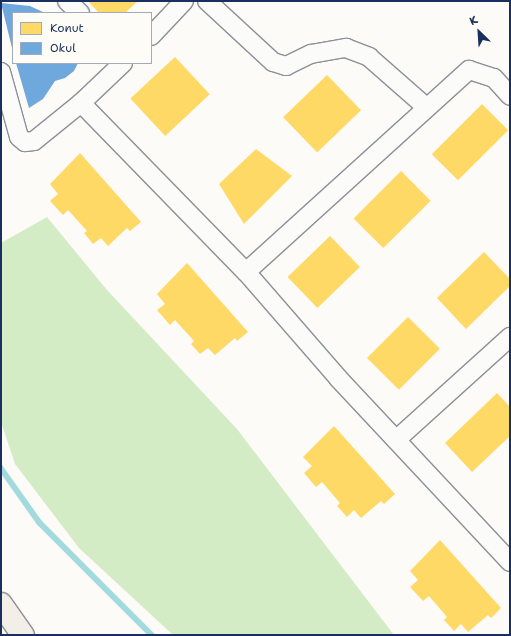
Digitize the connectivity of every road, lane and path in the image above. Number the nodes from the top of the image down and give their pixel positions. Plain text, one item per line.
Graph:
1 (67, 1) edge
2 (184, 1) edge
3 (207, 1) edge
4 (79, 12) edge
5 (152, 35) edge
6 (121, 64) edge
7 (1, 72) edge
8 (510, 96) edge
9 (81, 103) junction
10 (427, 108) junction
11 (246, 272) junction
12 (510, 337) edge
13 (396, 440) junction
14 (510, 562) edge
15 (1, 604) edge
16 (23, 635) edge

1 - 4 street
2 - 5 street
3 - 10 street
6 - 9 street
7 - 9 street
8 - 10 street
9 - 11 street
10 - 11 street
11 - 13 street
12 - 13 street
13 - 14 street
15 - 16 highway

